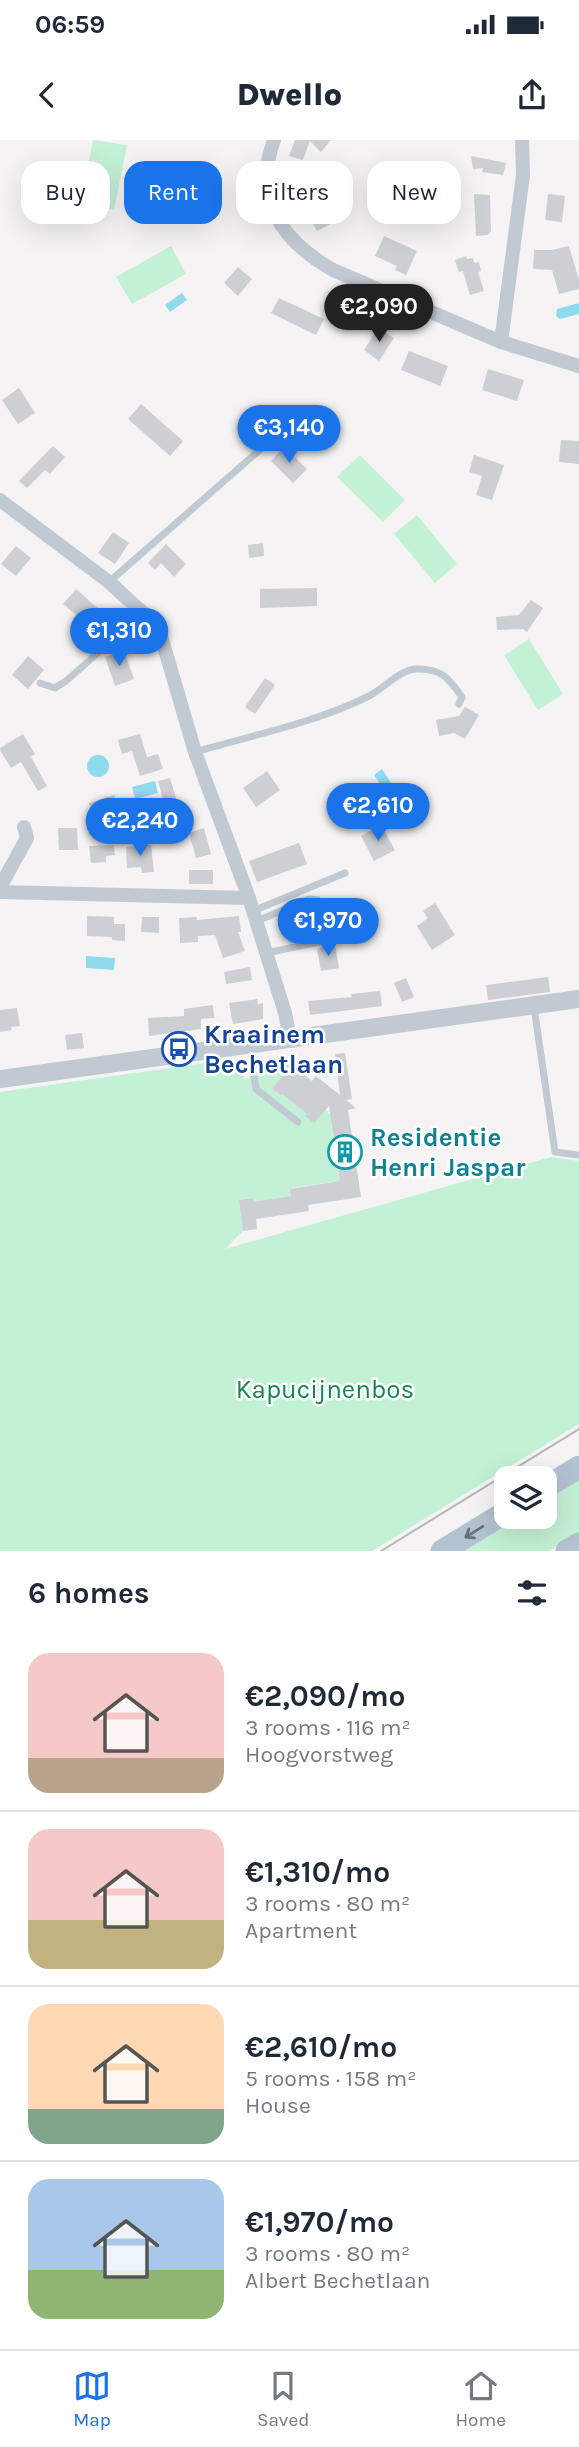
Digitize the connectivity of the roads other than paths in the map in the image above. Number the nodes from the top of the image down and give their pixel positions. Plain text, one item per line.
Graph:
1 (274, 140) edge
2 (522, 140) edge
3 (501, 342) junction
4 (579, 366) edge
5 (279, 433) dead end
6 (0, 500) edge
7 (109, 582) junction
8 (143, 613) junction
9 (40, 683) dead end
10 (459, 704) dead end
11 (195, 752) junction
12 (24, 827) dead end
13 (345, 873) dead end
14 (0, 889) edge
15 (325, 908) dead end
16 (252, 910) junction
17 (329, 940) dead end
18 (266, 953) junction
19 (579, 999) edge
20 (534, 1006) junction
21 (290, 1038) junction
22 (250, 1043) junction
23 (253, 1066) dead end
24 (254, 1075) dead end
25 (0, 1079) edge
26 (298, 1122) dead end
27 (579, 1155) edge
28 (579, 1467) edge
29 (557, 1480) edge
30 (494, 1519) edge
31 (579, 1544) edge
32 (442, 1551) edge
33 (567, 1551) edge

1 - 3 street
2 - 3 street
3 - 4 street
5 - 7 lane
6 - 7 street
7 - 8 street
8 - 9 lane
8 - 11 street
10 - 11 lane
11 - 16 street
12 - 14 street
13 - 16 lane
14 - 16 street
15 - 16 lane
16 - 18 street
17 - 18 lane
18 - 21 street
19 - 20 street
20 - 21 street
20 - 27 lane
21 - 22 street
22 - 23 lane
22 - 25 street
24 - 26 lane
28 - 29 main road
30 -> 32 main road
31 - 33 main road

